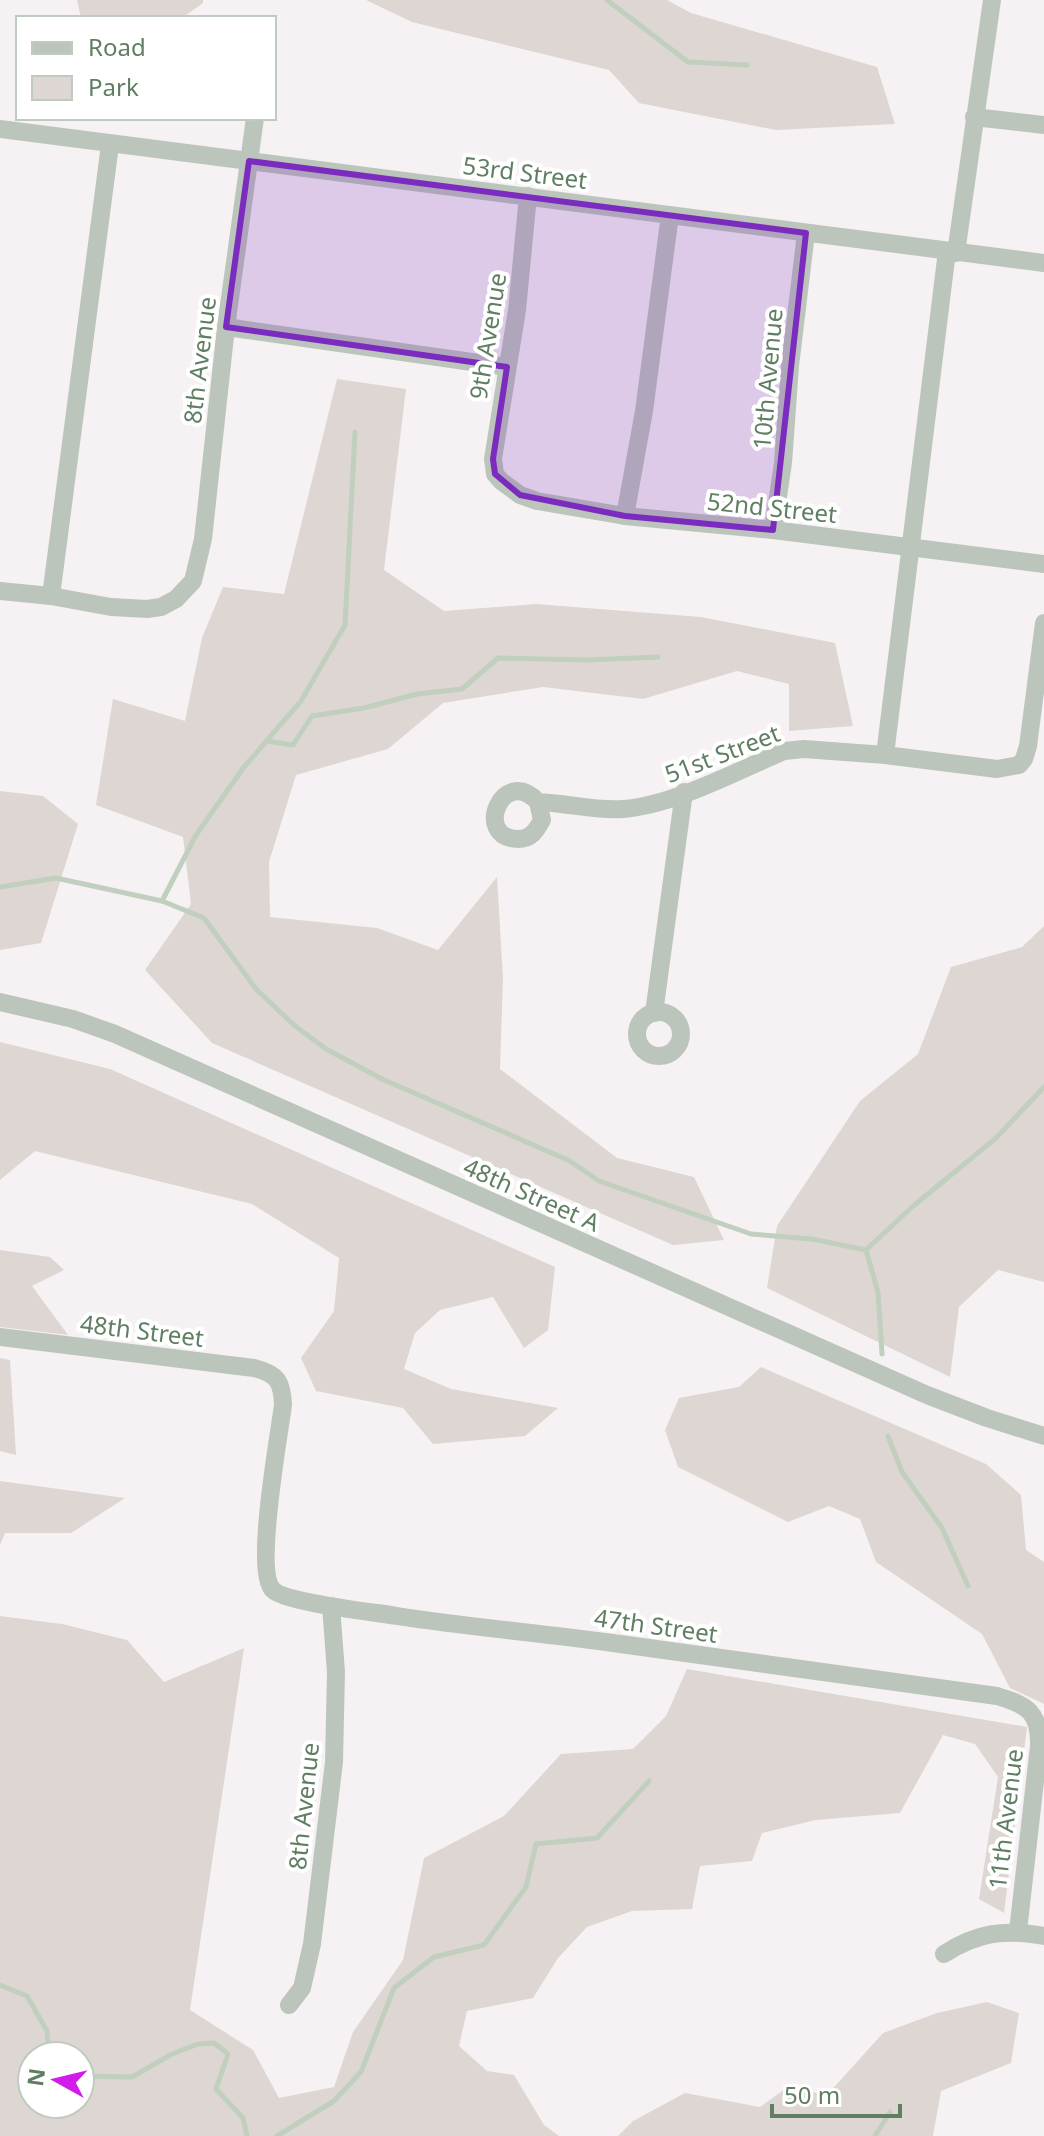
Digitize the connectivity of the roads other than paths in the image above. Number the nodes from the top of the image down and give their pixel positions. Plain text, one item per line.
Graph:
1 (992, 0) edge
2 (974, 117) junction
3 (255, 120) edge
4 (1044, 125) edge
5 (0, 129) edge
6 (110, 145) junction
7 (249, 161) junction
8 (528, 196) junction
9 (670, 215) junction
10 (806, 233) junction
11 (952, 252) junction
12 (1044, 263) edge
13 (226, 327) junction
14 (507, 367) junction
15 (501, 481) joint
16 (625, 516) junction
17 (773, 530) junction
18 (911, 547) junction
19 (1044, 564) edge
20 (0, 591) edge
21 (51, 596) junction
22 (1044, 623) edge
23 (885, 755) junction
24 (684, 792) junction
25 (538, 802) dead end
26 (0, 1002) edge
27 (654, 1013) dead end
28 (0, 1337) edge
29 (1044, 1436) edge
30 (272, 1589) joint
31 (331, 1606) junction
32 (1032, 1713) joint
33 (1018, 1931) junction
34 (1044, 1936) edge
35 (944, 1954) dead end
36 (289, 2005) dead end

1 - 2 street
2 - 4 street
2 - 11 street
3 - 7 street, 8th Avenue
5 - 6 street, 53rd Street
6 - 7 street, 53rd Street
6 - 21 street
7 - 8 street, 53rd Street
7 - 13 street, 8th Avenue
8 - 9 street, 53rd Street
8 - 14 street, 9th Avenue
9 - 10 street, 53rd Street
9 - 16 street
10 - 11 street, 53rd Street
10 - 17 street, 10th Avenue
11 - 12 street, 53rd Street
11 - 18 street
13 - 14 street
13 - 21 street, 8th Avenue
14 - 15 street, 9th Avenue
15 - 16 street, 52nd Street
16 - 17 street, 52nd Street
17 - 18 street, 52nd Street
18 - 19 street, 52nd Street
18 - 23 street
20 - 21 street
22 - 23 street, 51st Street
23 - 24 street, 51st Street
24 - 25 street, 51st Street
24 - 27 street
26 - 29 street, 48th Street A
28 - 30 street, 48th Street
30 - 31 street, 47th Street
31 - 32 street, 47th Street
31 - 36 street, 8th Avenue
32 - 33 street, 11th Avenue
33 - 34 street
33 - 35 street

